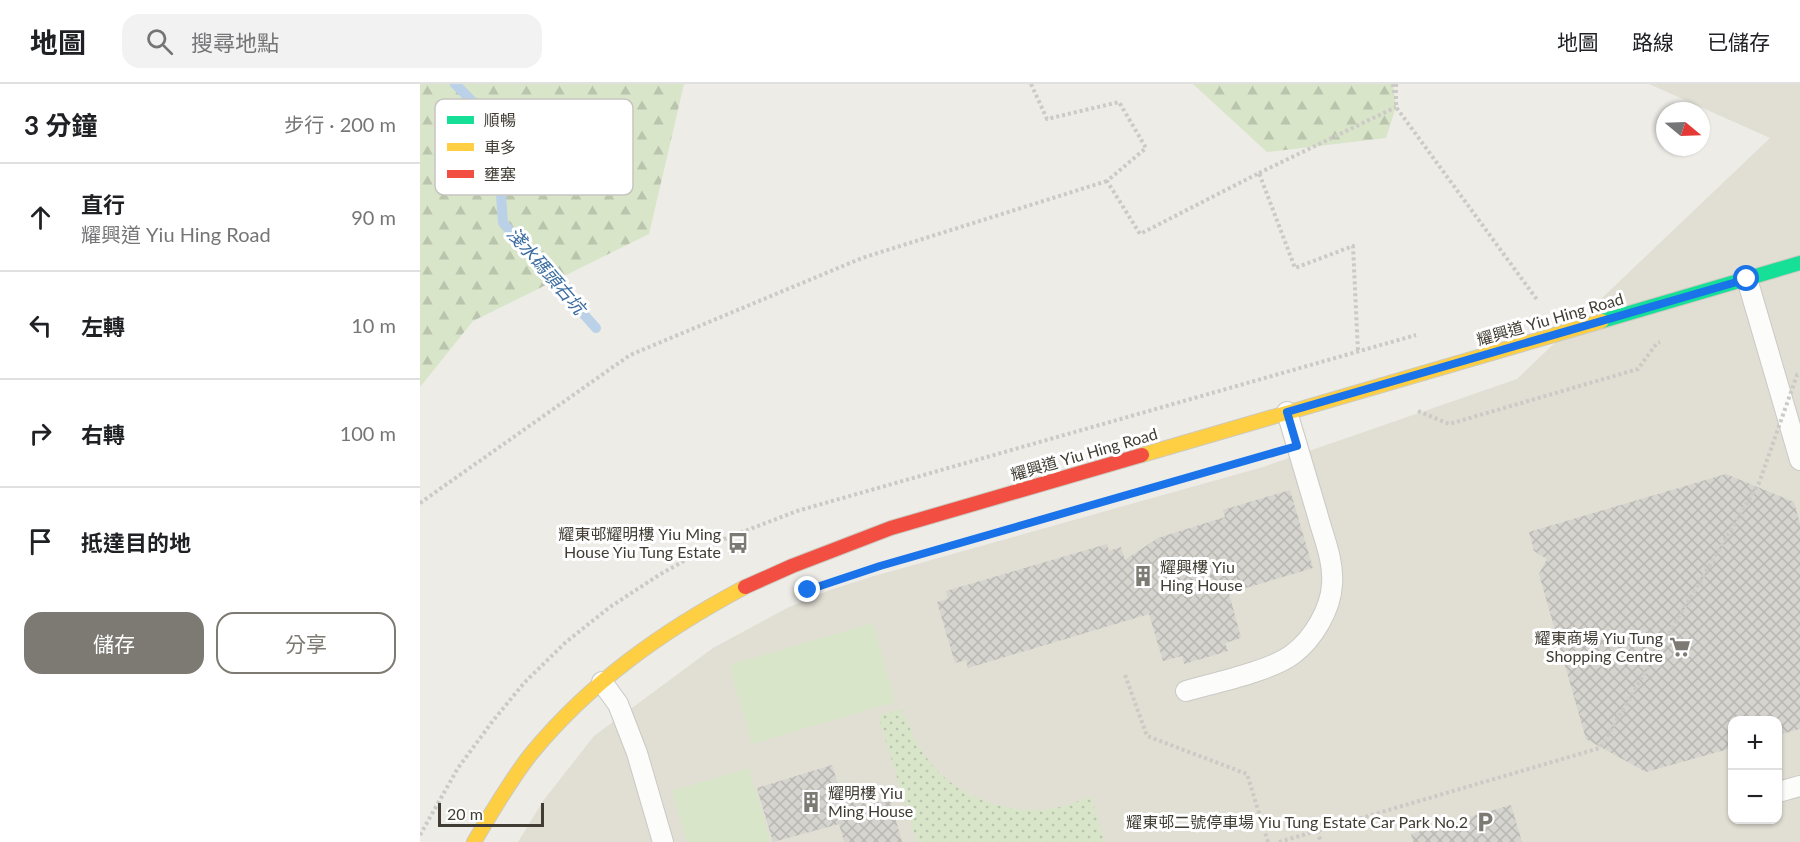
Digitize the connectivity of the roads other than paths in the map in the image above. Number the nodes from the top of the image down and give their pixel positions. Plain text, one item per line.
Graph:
1 (1800, 263) edge
2 (1747, 279) junction
3 (1287, 412) junction
4 (1800, 460) edge
5 (602, 682) junction
6 (1186, 691) dead end
7 (1800, 786) edge
8 (1782, 791) edge
9 (474, 842) edge
10 (663, 842) edge

1 - 2 street, 耀興道 Yiu Hing Road
2 - 3 street, 耀興道 Yiu Hing Road
2 - 4 lane
3 - 5 street, 耀興道 Yiu Hing Road
3 - 6 lane
5 - 9 street, 耀興道 Yiu Hing Road
5 - 10 lane
7 - 8 lane

